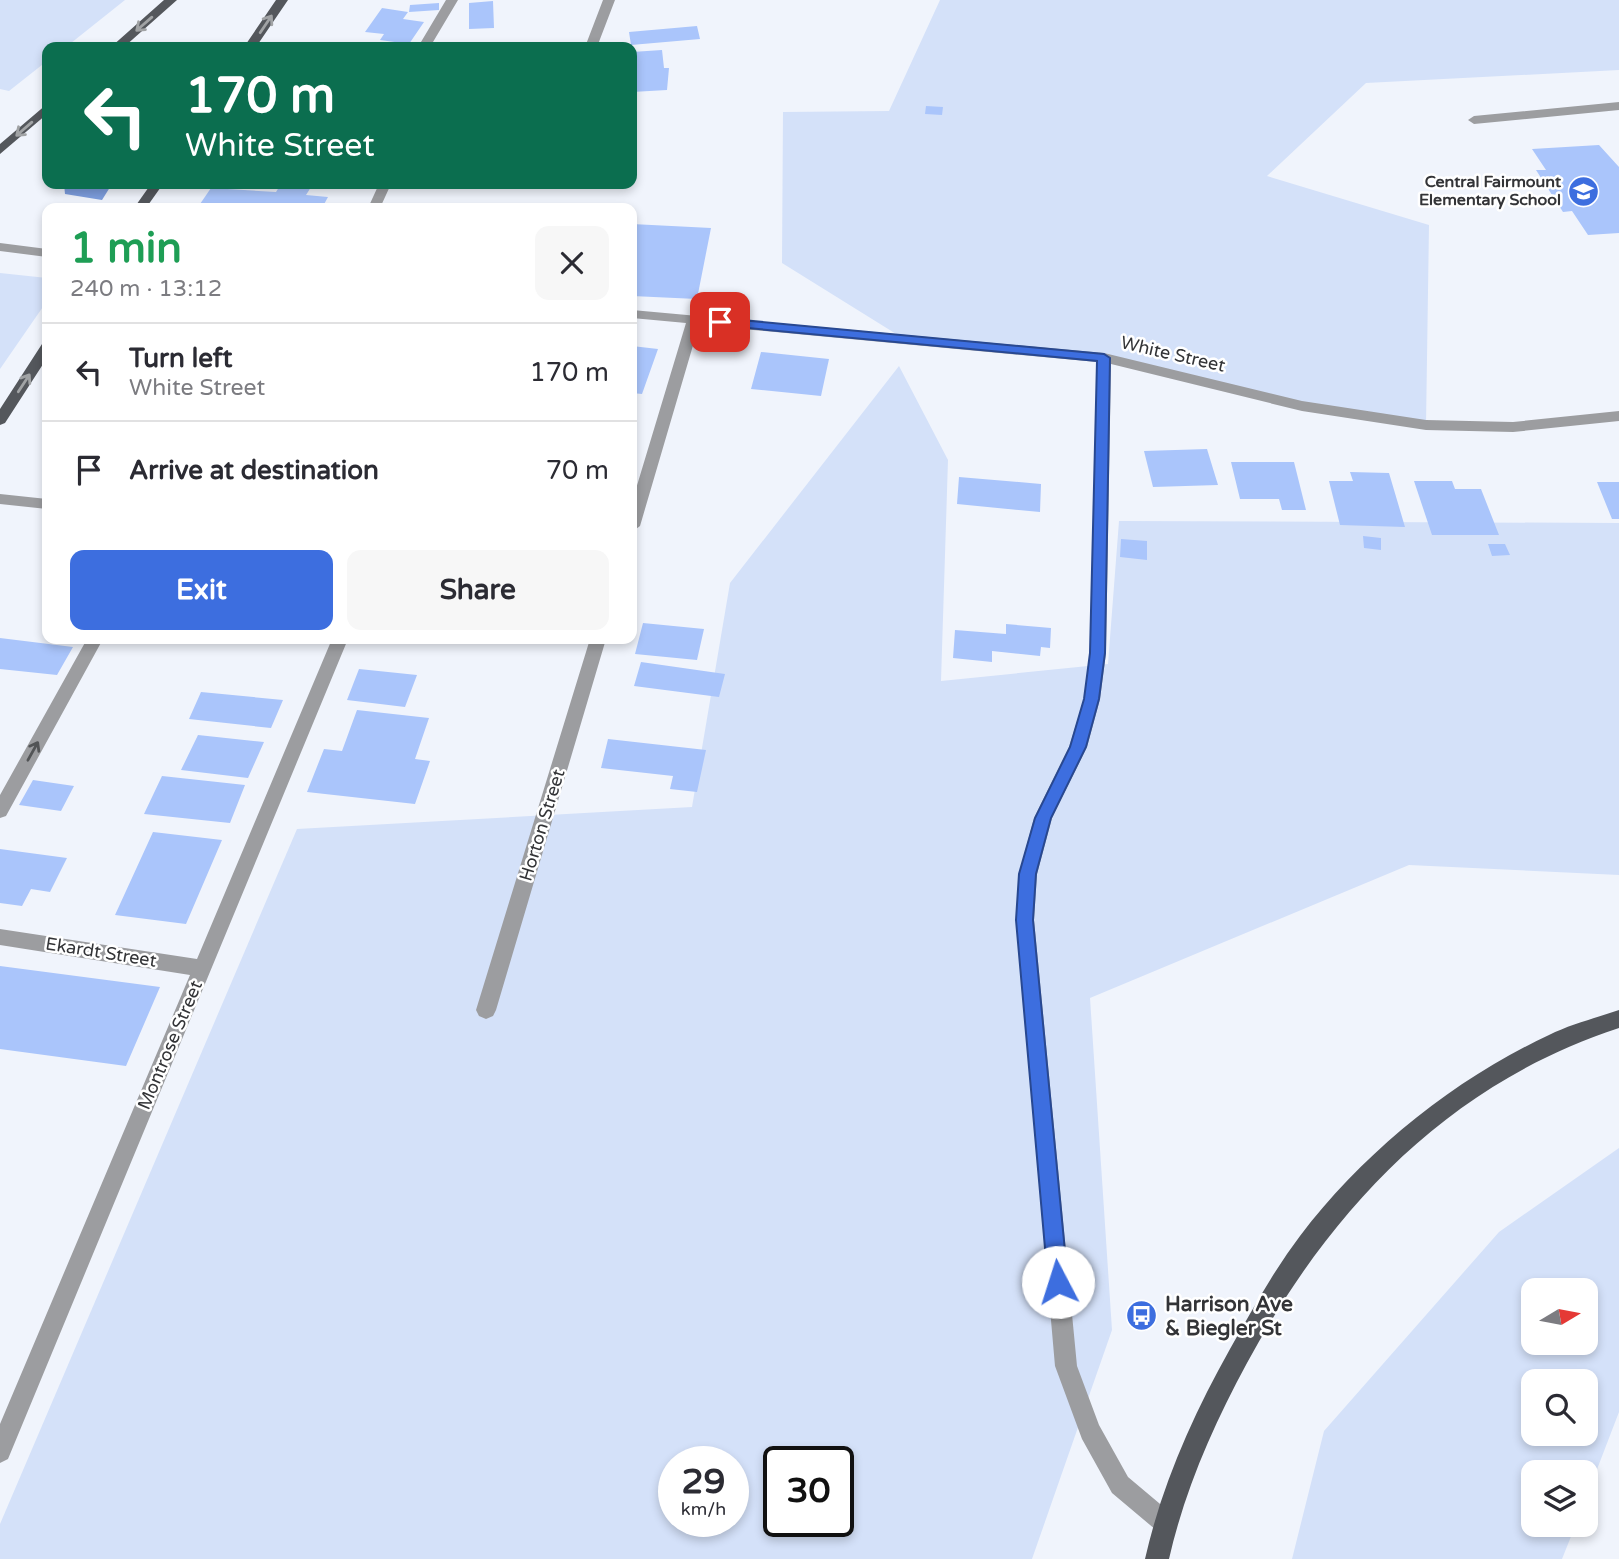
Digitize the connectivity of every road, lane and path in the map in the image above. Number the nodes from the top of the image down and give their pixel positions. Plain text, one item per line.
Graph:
1 (171, 0) edge
2 (282, 0) edge
3 (452, 0) edge
4 (609, 0) edge
5 (123, 42) edge
6 (253, 42) edge
7 (427, 42) edge
8 (593, 42) edge
9 (1619, 106) edge
10 (42, 112) edge
11 (1474, 120) dead end
12 (0, 150) edge
13 (0, 247) edge
14 (42, 252) edge
15 (637, 314) edge
16 (694, 320) junction
17 (42, 355) edge
18 (1104, 358) junction
19 (1619, 416) edge
20 (0, 420) edge
21 (0, 499) edge
22 (42, 503) edge
23 (637, 509) edge
24 (92, 644) edge
25 (338, 644) edge
26 (596, 644) edge
27 (0, 811) edge
28 (0, 937) edge
29 (202, 968) junction
30 (486, 1010) dead end
31 (1619, 1018) edge
32 (0, 1451) edge
33 (1164, 1522) junction
34 (1157, 1559) edge

1 -> 5 main road
6 -> 2 main road
3 - 7 street
4 - 8 street
9 - 11 street
10 -> 12 main road
13 - 14 street
15 - 16 street, White Street
16 - 18 street, White Street
16 - 23 street
20 -> 17 main road
18 - 19 street, White Street
18 - 33 street
21 - 22 street
27 -> 24 street
25 - 29 street, Montrose Street
26 - 30 street, Horton Street
28 - 29 street, Ekardt Street
29 - 32 street, Montrose Street
31 - 33 main road
33 - 34 main road

